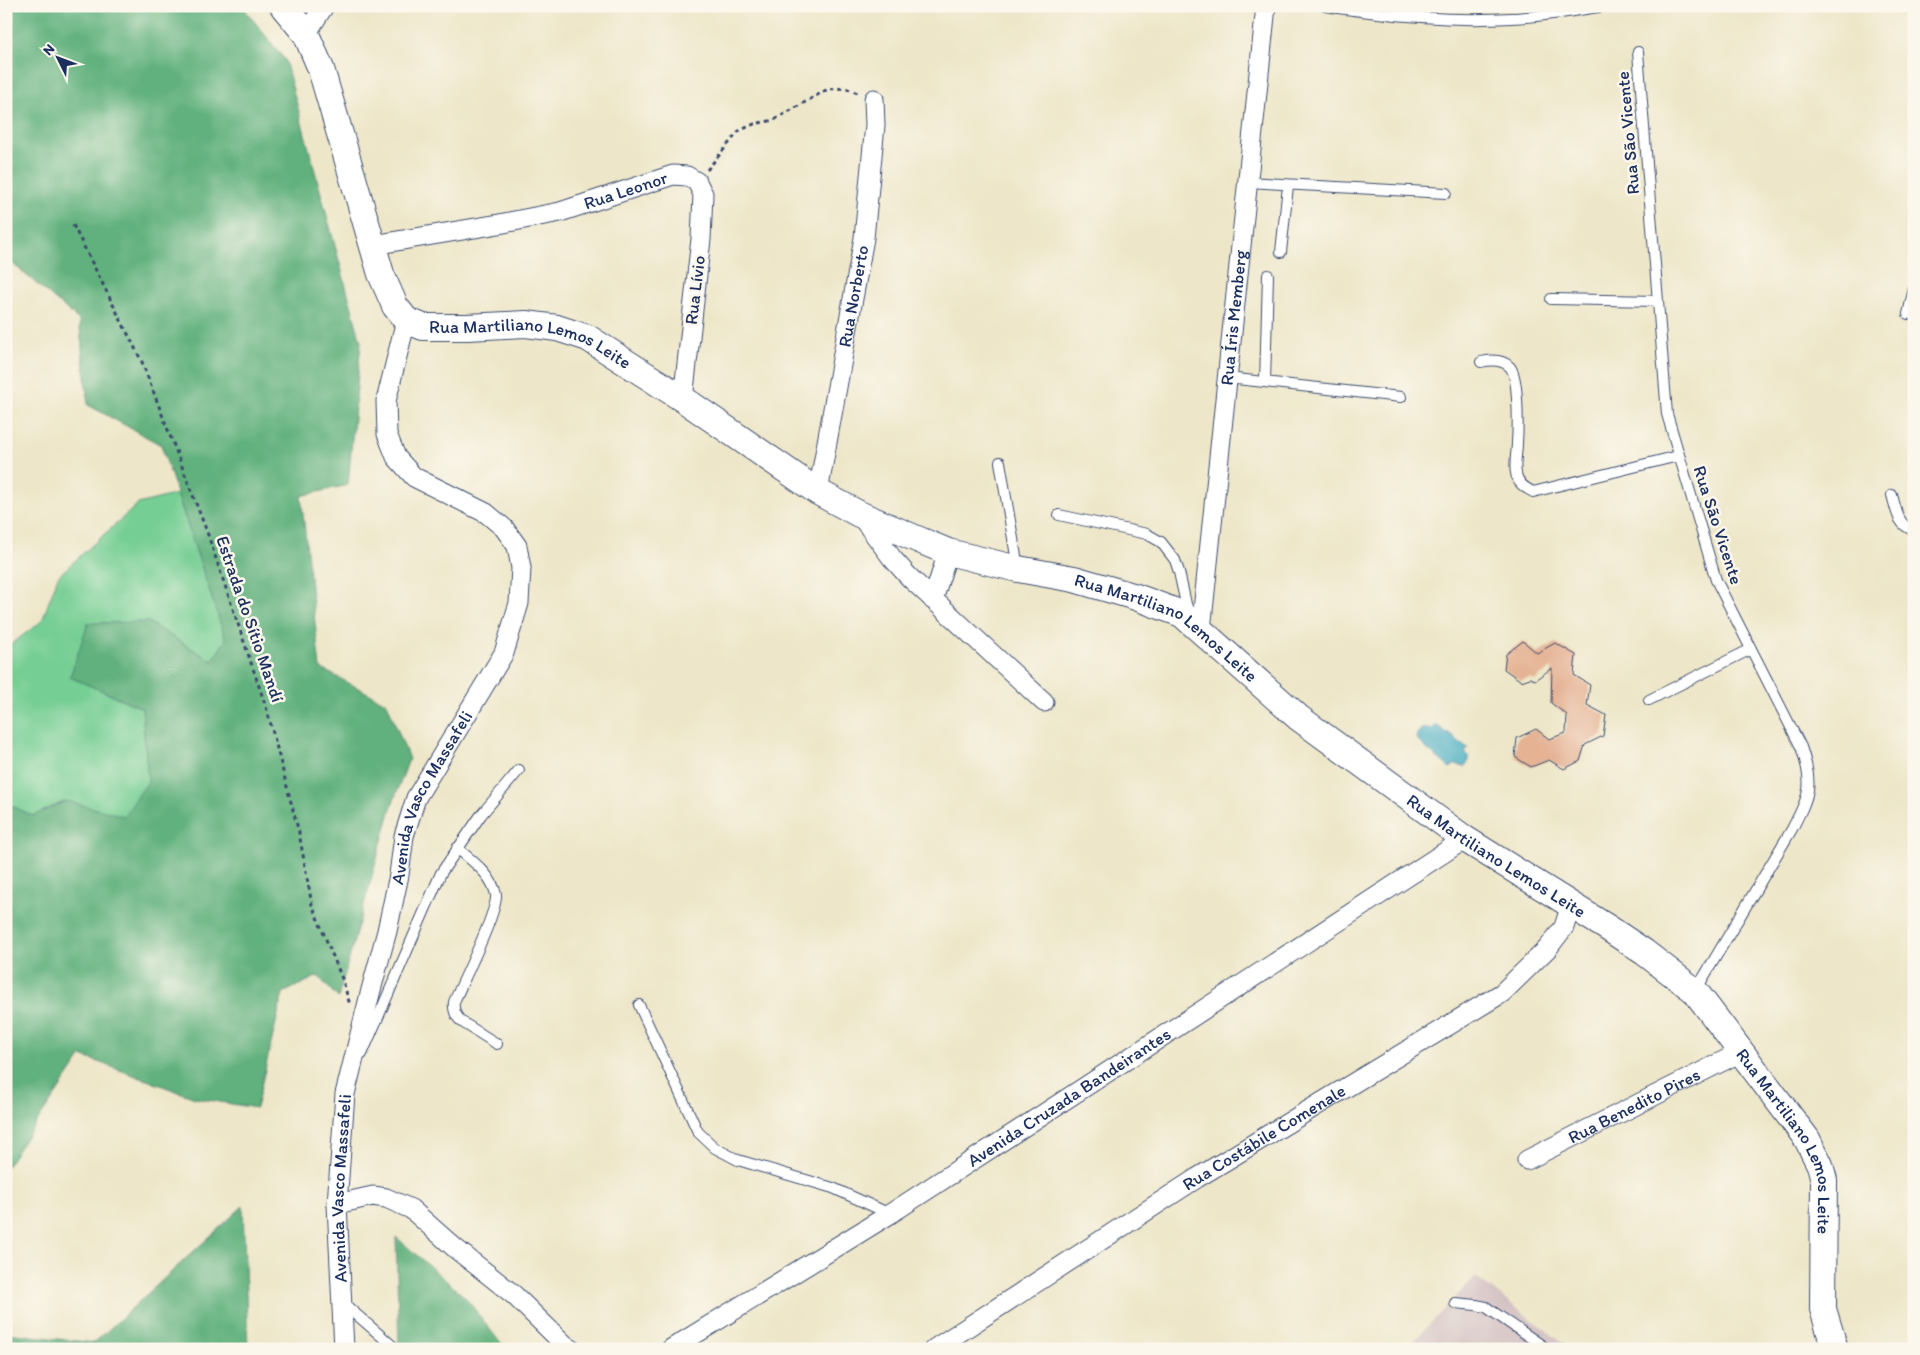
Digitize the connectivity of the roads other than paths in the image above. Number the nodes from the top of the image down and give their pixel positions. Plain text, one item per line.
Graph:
1 (283, 6) edge
2 (324, 6) edge
3 (1266, 6) edge
4 (1325, 6) edge
5 (1606, 6) edge
6 (306, 34) junction
7 (1638, 52) dead end
8 (874, 99) road end
9 (697, 182) joint
10 (1248, 182) junction
11 (1288, 186) junction
12 (1446, 193) dead end
13 (373, 245) junction
14 (1280, 252) dead end
15 (1268, 275) dead end
16 (1914, 288) edge
17 (1551, 299) dead end
18 (1658, 301) junction
19 (1908, 314) dead end
20 (406, 320) junction
21 (1481, 362) dead end
22 (1227, 378) junction
23 (1265, 382) junction
24 (1401, 397) dead end
25 (683, 399) junction
26 (1678, 456) junction
27 (1000, 462) dead end
28 (818, 492) junction
29 (1892, 495) dead end
30 (859, 514) junction
31 (1059, 515) dead end
32 (1914, 530) edge
33 (948, 552) junction
34 (1018, 569) junction
35 (933, 600) junction
36 (1196, 626) junction
37 (1751, 649) junction
38 (1649, 700) dead end
39 (1044, 702) dead end
40 (520, 770) dead end
41 (1465, 839) junction
42 (457, 848) junction
43 (1571, 906) junction
44 (1695, 991) junction
45 (638, 1005) dead end
46 (497, 1044) dead end
47 (1741, 1052) junction
48 (345, 1094) junction
49 (1527, 1160) dead end
50 (337, 1204) junction
51 (890, 1214) junction
52 (342, 1301) junction
53 (1455, 1303) dead end
54 (344, 1349) edge
55 (396, 1349) edge
56 (571, 1349) edge
57 (671, 1349) edge
58 (934, 1349) edge
59 (1547, 1349) edge
60 (1835, 1349) edge

1 - 6 street, Rua Martiliano Lemos Leite
2 - 6 street
3 - 10 street, Rua Íris Memberg
4 - 5 lane
6 - 13 street, Rua Martiliano Lemos Leite
7 - 18 lane, Rua São Vicente
8 - 28 street, Rua Norberto
9 - 13 street, Rua Leonor
9 - 25 street, Rua Lívio
10 - 11 lane
10 - 22 street, Rua Íris Memberg
11 - 12 lane
11 - 14 lane
13 - 20 street, Rua Martiliano Lemos Leite
15 - 23 lane
16 - 19 lane
17 - 18 lane
18 - 26 lane, Rua São Vicente
20 - 25 street, Rua Martiliano Lemos Leite
20 - 48 street, Avenida Vasco Massafeli
21 - 26 lane
22 - 23 lane
22 - 36 street, Rua Íris Memberg
23 - 24 lane
25 - 28 street, Rua Martiliano Lemos Leite
26 - 37 lane, Rua São Vicente
27 - 34 lane
28 - 30 street, Rua Martiliano Lemos Leite
29 - 32 lane
30 - 33 street, Rua Martiliano Lemos Leite
30 - 35 street, Rua Martiliano Lemos Leite
31 - 36 lane
33 - 34 street, Rua Martiliano Lemos Leite
33 - 35 street
34 - 36 street, Rua Martiliano Lemos Leite
35 - 39 street, Rua Martiliano Lemos Leite
36 - 41 street, Rua Martiliano Lemos Leite
37 - 38 lane
37 - 44 lane, Rua São Vicente
40 - 42 lane
41 - 43 street, Rua Martiliano Lemos Leite
41 - 51 street, Avenida Cruzada Bandeirantes
42 - 46 lane
42 - 48 lane
43 - 44 street, Rua Martiliano Lemos Leite
43 - 58 street, Rua Costábile Comenale
44 - 47 street, Rua Martiliano Lemos Leite
45 - 51 lane
47 - 49 street, Rua Benedito Pires
47 - 60 street, Rua Martiliano Lemos Leite
48 - 50 street, Avenida Vasco Massafeli
50 - 52 street, Avenida Vasco Massafeli
50 - 56 street
51 - 57 street, Avenida Cruzada Bandeirantes
52 - 54 street, Avenida Vasco Massafeli
52 - 55 lane
53 - 59 lane

